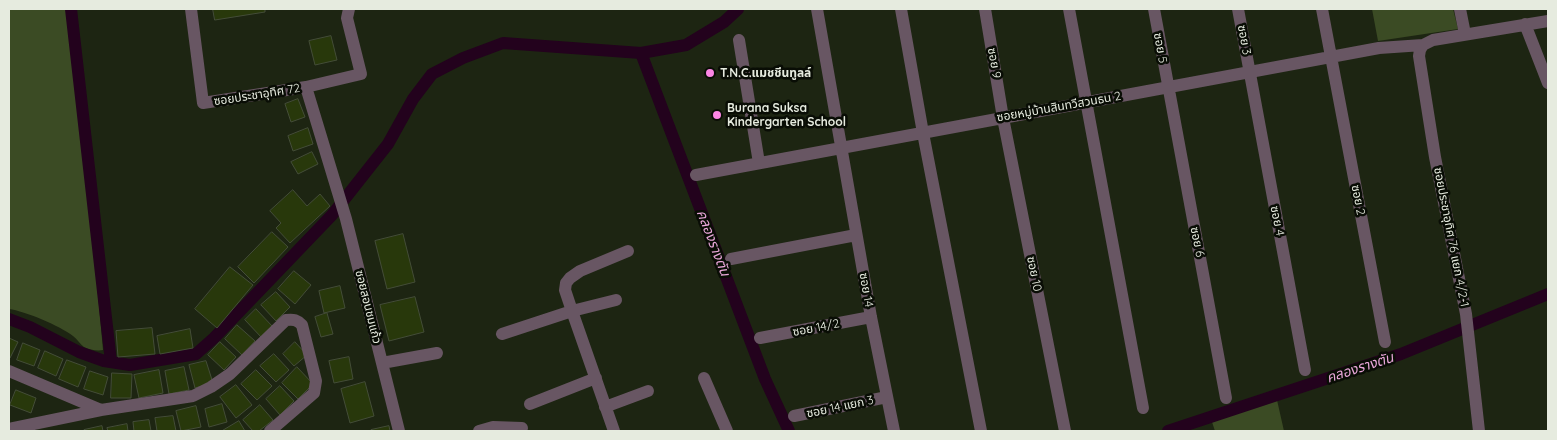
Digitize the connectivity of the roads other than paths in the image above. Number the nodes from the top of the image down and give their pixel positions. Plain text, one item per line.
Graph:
1 (191, 9) edge
2 (349, 9) edge
3 (817, 9) edge
4 (901, 9) edge
5 (984, 9) edge
6 (1069, 9) edge
7 (1154, 9) edge
8 (1238, 9) edge
9 (1322, 9) edge
10 (1460, 9) edge
11 (1548, 21) edge
12 (1525, 24) junction
13 (1465, 34) junction
14 (740, 40) dead end
15 (1423, 46) junction
16 (1331, 58) junction
17 (1249, 72) junction
18 (1548, 83) edge
19 (306, 87) junction
20 (1168, 87) junction
21 (1085, 103) junction
22 (1004, 118) junction
23 (923, 133) junction
24 (840, 148) junction
25 (760, 163) junction
26 (696, 176) dead end
27 (335, 184) joint
28 (856, 235) junction
29 (628, 251) dead end
30 (731, 259) dead end
31 (616, 300) dead end
32 (572, 311) junction
33 (871, 317) junction
34 (502, 334) dead end
35 (760, 338) dead end
36 (1385, 342) dead end
37 (437, 353) dead end
38 (382, 363) junction
39 (9, 370) edge
40 (1305, 370) dead end
41 (596, 378) junction
42 (704, 378) dead end
43 (648, 391) dead end
44 (887, 397) junction
45 (1226, 398) dead end
46 (530, 404) dead end
47 (605, 407) junction
48 (1143, 408) dead end
49 (101, 410) junction
50 (794, 416) dead end
51 (522, 428) dead end
52 (16, 429) edge
53 (270, 431) edge
54 (399, 431) edge
55 (479, 431) edge
56 (614, 431) edge
57 (726, 431) edge
58 (894, 431) edge
59 (981, 431) edge
60 (1065, 431) edge
61 (1478, 431) edge

1 - 19 street, ซอยประชาอุทิศ 72
2 - 19 street
3 - 24 street, ซอย 14
4 - 23 street
5 - 22 street, ซอย 9
6 - 21 street
7 - 20 street, ซอย 5
8 - 17 street, ซอย 3
9 - 16 street, ซอย 2
10 - 13 street
11 - 12 street, ซอยหมู่บ้านสินทวีสวนธน 2
12 - 13 street, ซอยหมู่บ้านสินทวีสวนธน 2
12 - 18 street
13 - 15 street, ซอยหมู่บ้านสินทวีสวนธน 2
14 - 25 street
15 - 16 street, ซอยหมู่บ้านสินทวีสวนธน 2
15 - 61 street, ซอยประชาอุทิศ 76 แยก 4/2-1
16 - 17 street, ซอยหมู่บ้านสินทวีสวนธน 2
16 - 36 street, ซอย 2
17 - 20 street, ซอยหมู่บ้านสินทวีสวนธน 2
17 - 40 street, ซอย 4
19 - 27 street, ซอยประชาอุทิศ 72
20 - 21 street, ซอยหมู่บ้านสินทวีสวนธน 2
20 - 45 street, ซอย 6
21 - 22 street, ซอยหมู่บ้านสินทวีสวนธน 2
21 - 48 street
22 - 23 street, ซอยหมู่บ้านสินทวีสวนธน 2
22 - 60 street, ซอย 10
23 - 24 street, ซอยหมู่บ้านสินทวีสวนธน 2
23 - 59 street
24 - 25 street, ซอยหมู่บ้านสินทวีสวนธน 2
24 - 28 street, ซอย 14
25 - 26 street, ซอยหมู่บ้านสินทวีสวนธน 2
27 - 38 street, ซอยสอนชมแก้ว
28 - 30 street
28 - 33 street, ซอย 14
29 - 32 street
31 - 32 street
32 - 34 street
32 - 41 street
33 - 35 street, ซอย 14/2
33 - 44 street, ซอย 14
37 - 38 street
38 - 54 street, ซอยสอนชมแก้ว
39 - 49 street
41 - 46 street
41 - 47 street
42 - 57 street
43 - 47 street
44 - 50 street, ซอย 14 แยก 3
44 - 58 street, ซอย 14
47 - 56 street
49 - 52 street
49 - 53 street
51 - 55 street

